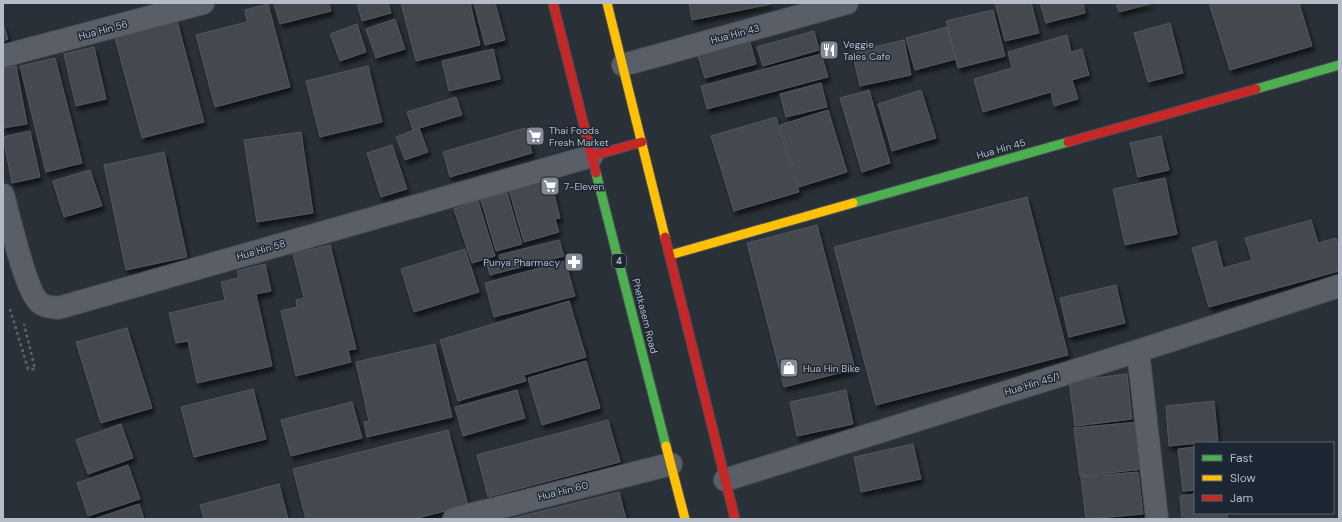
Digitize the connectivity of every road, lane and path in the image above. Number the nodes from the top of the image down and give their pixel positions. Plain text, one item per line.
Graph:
1 (203, 3) edge
2 (553, 3) edge
3 (607, 3) edge
4 (848, 3) edge
5 (3, 56) edge
6 (623, 65) junction
7 (1339, 65) edge
8 (642, 142) junction
9 (592, 156) junction
10 (3, 196) edge
11 (670, 255) junction
12 (1339, 286) edge
13 (1138, 351) junction
14 (671, 464) junction
15 (725, 480) junction
16 (454, 519) edge
17 (685, 519) edge
18 (735, 519) edge
19 (1157, 519) edge

1 - 5 street, Hua Hin 56
2 - 9 main road, Phetkasem Road / 4
3 - 6 main road
4 - 6 street, Hua Hin 43
6 - 8 main road
7 - 11 main road, Hua Hin 45
8 - 9 main road
8 - 11 main road
9 - 10 street, Hua Hin 58
9 - 14 main road, Phetkasem Road / 4
11 - 15 main road
12 - 13 street, Hua Hin 45/1
13 - 15 street, Hua Hin 45/1
13 - 19 street
14 - 16 street, Hua Hin 60
14 - 17 main road, Phetkasem Road / 4
15 - 18 main road

